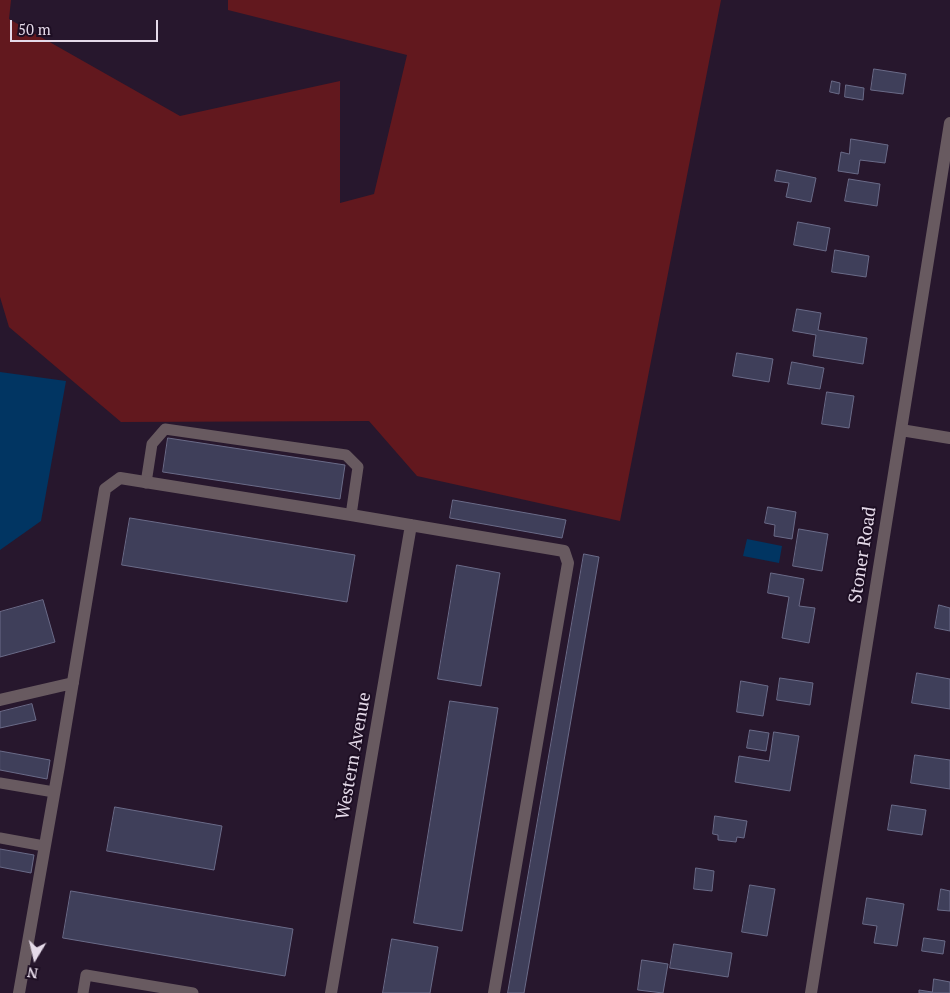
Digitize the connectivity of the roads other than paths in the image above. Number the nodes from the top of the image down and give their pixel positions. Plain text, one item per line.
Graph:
1 (950, 123) edge
2 (901, 430) junction
3 (950, 438) edge
4 (146, 483) junction
5 (351, 514) junction
6 (411, 525) junction
7 (72, 683) junction
8 (0, 700) edge
9 (0, 783) edge
10 (54, 792) junction
11 (0, 838) edge
12 (44, 846) junction
13 (20, 993) edge
14 (83, 993) edge
15 (193, 993) edge
16 (332, 993) edge
17 (494, 993) edge
18 (811, 993) edge

1 - 2 street, Stoner Road
2 - 3 street
2 - 18 street, Stoner Road
4 - 5 street
4 - 5 lane
4 - 7 street
5 - 6 street
6 - 16 street, Western Avenue
6 - 17 street
7 - 8 street
7 - 10 street
9 - 10 lane
10 - 12 street
11 - 12 lane
12 - 13 street
14 - 15 lane

